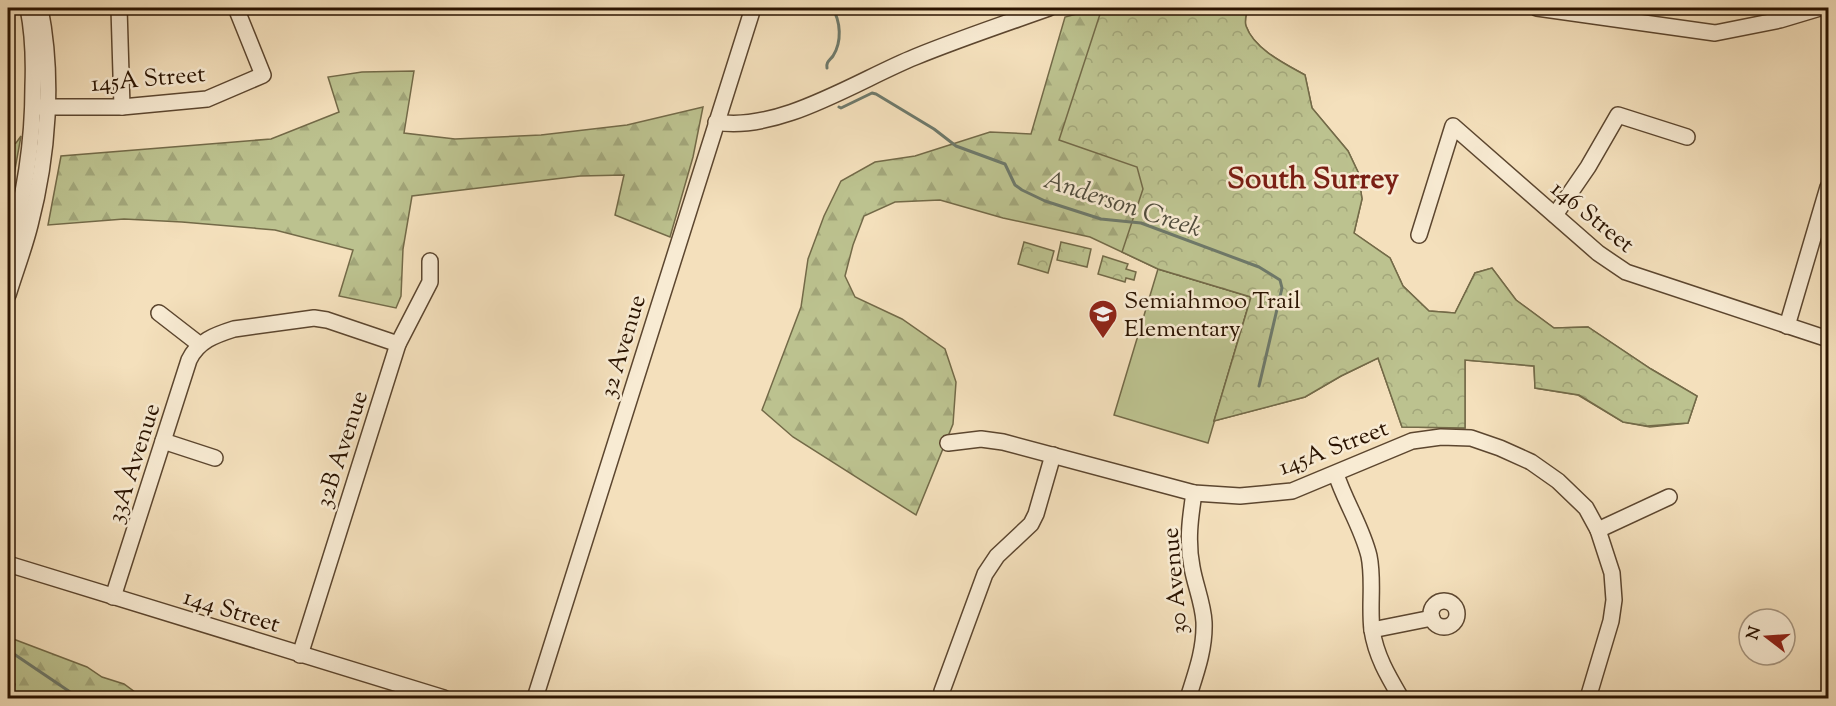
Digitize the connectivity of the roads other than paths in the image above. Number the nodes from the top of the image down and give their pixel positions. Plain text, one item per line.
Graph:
1 (28, 8) edge
2 (40, 8) edge
3 (119, 8) edge
4 (236, 8) edge
5 (753, 8) edge
6 (1049, 8) edge
7 (1536, 8) edge
8 (1820, 8) edge
9 (40, 107) junction
10 (122, 107) junction
11 (716, 122) junction
12 (1686, 137) dead end
13 (1828, 187) edge
14 (1555, 215) junction
15 (1419, 235) dead end
16 (8, 251) edge
17 (430, 261) dead end
18 (8, 295) edge
19 (159, 312) dead end
20 (1787, 326) junction
21 (1828, 339) edge
22 (199, 344) junction
23 (398, 344) junction
24 (163, 441) junction
25 (948, 442) dead end
26 (1053, 455) junction
27 (215, 458) dead end
28 (1336, 474) junction
29 (1194, 494) junction
30 (1669, 497) dead end
31 (1598, 530) junction
32 (8, 564) edge
33 (113, 597) junction
34 (1432, 618) dead end
35 (1372, 630) junction
36 (300, 655) junction
37 (942, 691) dead end
38 (444, 699) edge
39 (535, 699) edge
40 (1188, 699) edge
41 (1401, 699) edge
42 (1588, 699) edge

1 - 9 street
2 - 9 street
3 - 10 street
4 - 10 street, 145A Street
5 - 11 street, 32 Avenue
6 - 11 street
7 - 8 street
9 - 10 street, 145A Street
9 - 16 street
9 - 18 street
11 - 39 street, 32 Avenue
12 - 14 street
13 - 20 street
14 - 15 street, 146 Street
14 - 20 street, 146 Street
17 - 23 street, 32B Avenue
19 - 22 street
20 - 21 street, 146 Street
22 - 23 street
22 - 24 street, 33A Avenue
23 - 36 street, 32B Avenue
24 - 27 street
24 - 33 street, 33A Avenue
25 - 26 street, 145A Street
26 - 29 street, 145A Street
26 - 37 street
28 - 29 street, 145A Street
28 - 31 street, 145A Street
28 - 35 street
29 - 40 street, 30 Avenue
30 - 31 street
31 - 42 street, 145A Street
32 - 33 street, 144 Street
33 - 36 street, 144 Street
34 - 35 street
35 - 41 street
36 - 38 street, 144 Street

